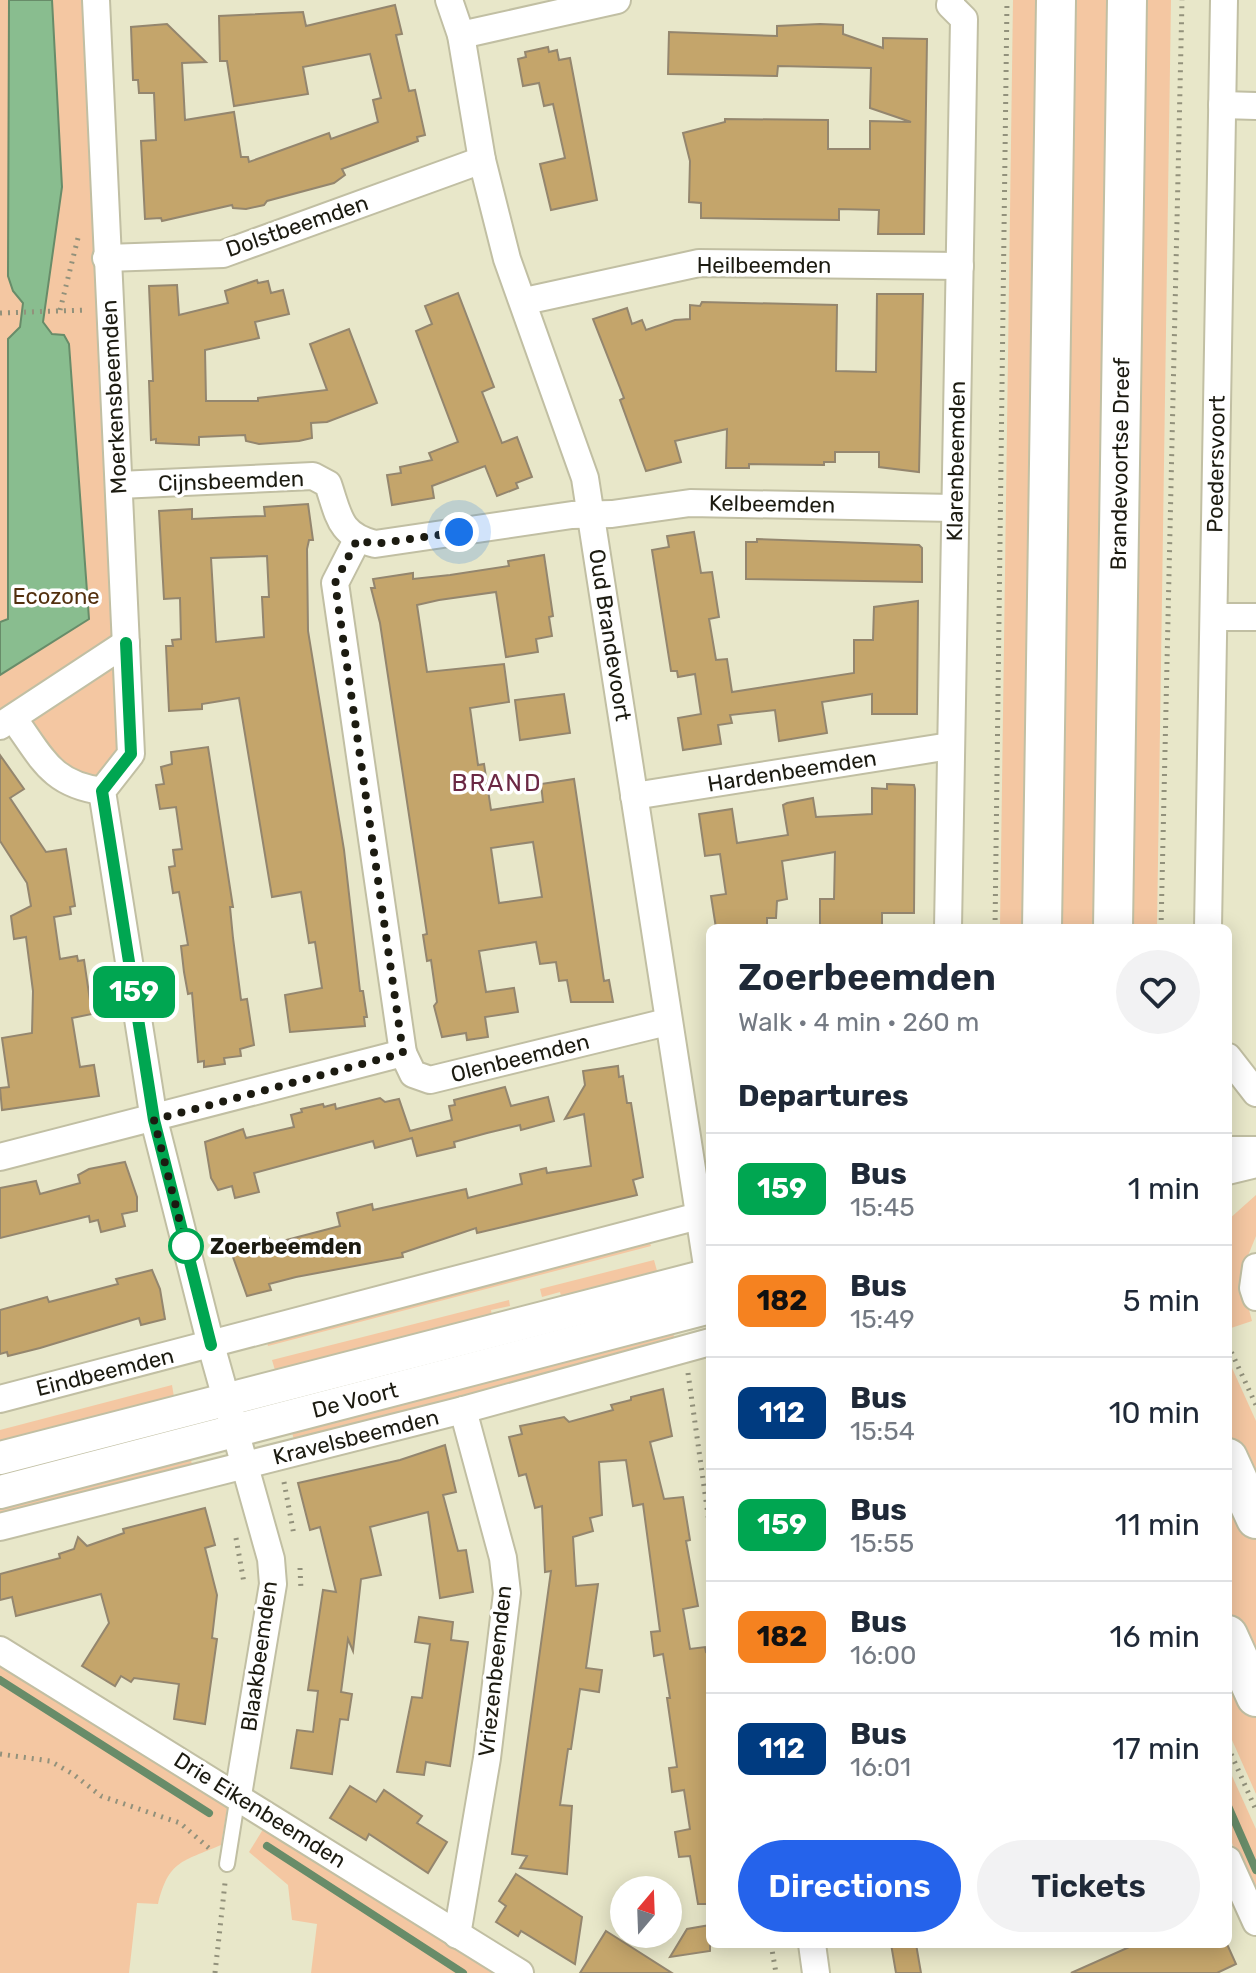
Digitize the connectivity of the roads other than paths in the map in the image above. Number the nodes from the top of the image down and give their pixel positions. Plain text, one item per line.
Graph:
1 (96, 0) edge
2 (449, 0) edge
3 (617, 0) edge
4 (1056, 0) edge
5 (1127, 0) edge
6 (1224, 0) edge
7 (945, 2) edge
8 (461, 35) junction
9 (1222, 105) junction
10 (1256, 106) edge
11 (482, 160) junction
12 (106, 258) junction
13 (960, 266) junction
14 (525, 301) junction
15 (119, 485) junction
16 (954, 508) junction
17 (591, 515) junction
18 (357, 540) junction
19 (1214, 617) junction
20 (1256, 617) edge
21 (126, 643) junction
22 (7, 722) edge
23 (950, 746) junction
24 (102, 791) junction
25 (634, 796) junction
26 (948, 924) edge
27 (1042, 924) edge
28 (1113, 924) edge
29 (1208, 924) edge
30 (667, 1022) junction
31 (403, 1053) junction
32 (1232, 1062) edge
33 (1256, 1093) edge
34 (154, 1120) junction
35 (1232, 1150) edge
36 (1256, 1150) edge
37 (0, 1157) edge
38 (1256, 1164) edge
39 (1232, 1170) edge
40 (704, 1215) edge
41 (706, 1239) edge
42 (1256, 1267) edge
43 (706, 1287) edge
44 (706, 1287) edge
45 (1256, 1297) edge
46 (211, 1345) junction
47 (697, 1345) edge
48 (0, 1399) edge
49 (226, 1399) junction
50 (463, 1410) junction
51 (235, 1432) junction
52 (0, 1458) edge
53 (244, 1465) junction
54 (1232, 1467) edge
55 (0, 1492) edge
56 (1256, 1519) edge
57 (0, 1527) edge
58 (1232, 1644) edge
59 (0, 1650) edge
60 (1256, 1697) edge
61 (238, 1795) junction
62 (227, 1864) road end
63 (1232, 1869) edge
64 (1256, 1922) edge
65 (457, 1935) junction
66 (813, 1948) edge
67 (520, 1973) edge
68 (816, 1973) edge

1 - 12 street, Moerkensbeemden
2 - 8 street, Oud Brandevoort
3 - 8 street
4 - 27 main road
5 - 28 main road, Brandevoortse Dreef
6 - 9 street, Poedersvoort
7 - 13 street, Klarenbeemden
8 - 11 street, Oud Brandevoort
9 - 10 street
9 - 19 street, Poedersvoort
11 - 12 street, Dolstbeemden
11 - 14 street, Oud Brandevoort
12 - 15 street, Moerkensbeemden
13 - 14 street, Heilbeemden
13 - 16 street, Klarenbeemden
14 - 17 street, Oud Brandevoort
15 - 18 street, Cijnsbeemden
15 - 21 street, Moerkensbeemden
16 - 17 street, Kelbeemden
16 - 23 street, Klarenbeemden
17 - 18 street
17 - 25 street, Oud Brandevoort
18 - 31 street
19 - 20 street
19 - 29 street, Poedersvoort
21 - 22 street
21 - 24 street, Moerkensbeemden
22 - 24 street
23 - 25 street, Hardenbeemden
23 - 26 street, Klarenbeemden
24 - 34 street, Blaakbeemden
25 - 30 street, Oud Brandevoort
30 - 31 street, Olenbeemden
30 - 40 street, Oud Brandevoort
31 - 34 street
32 - 33 street
34 - 37 street
34 - 46 street, Blaakbeemden
35 - 36 street
38 - 39 street
40 - 41 street, Oud Brandevoort
40 - 46 street
42 - 45 street
43 - 49 street, De Voort
44 - 51 street, De Voort
46 - 48 street, Eindbeemden
46 - 49 street, Blaakbeemden
47 - 50 street, Kravelsbeemden
49 - 51 street, Blaakbeemden
49 - 52 street, De Voort
50 - 53 street, Kravelsbeemden
50 - 65 street, Vriezenbeemden
51 - 53 street, Blaakbeemden
51 - 55 street, De Voort
53 - 57 street, Kravelsbeemden
53 - 61 street, Blaakbeemden
54 - 56 main road
58 - 60 main road
59 - 61 street, Drie Eikenbeemden
61 - 62 lane, Blaakbeemden
61 - 65 street, Drie Eikenbeemden
63 - 64 street
65 - 67 street, Drie Eikenbeemden
66 - 68 street

